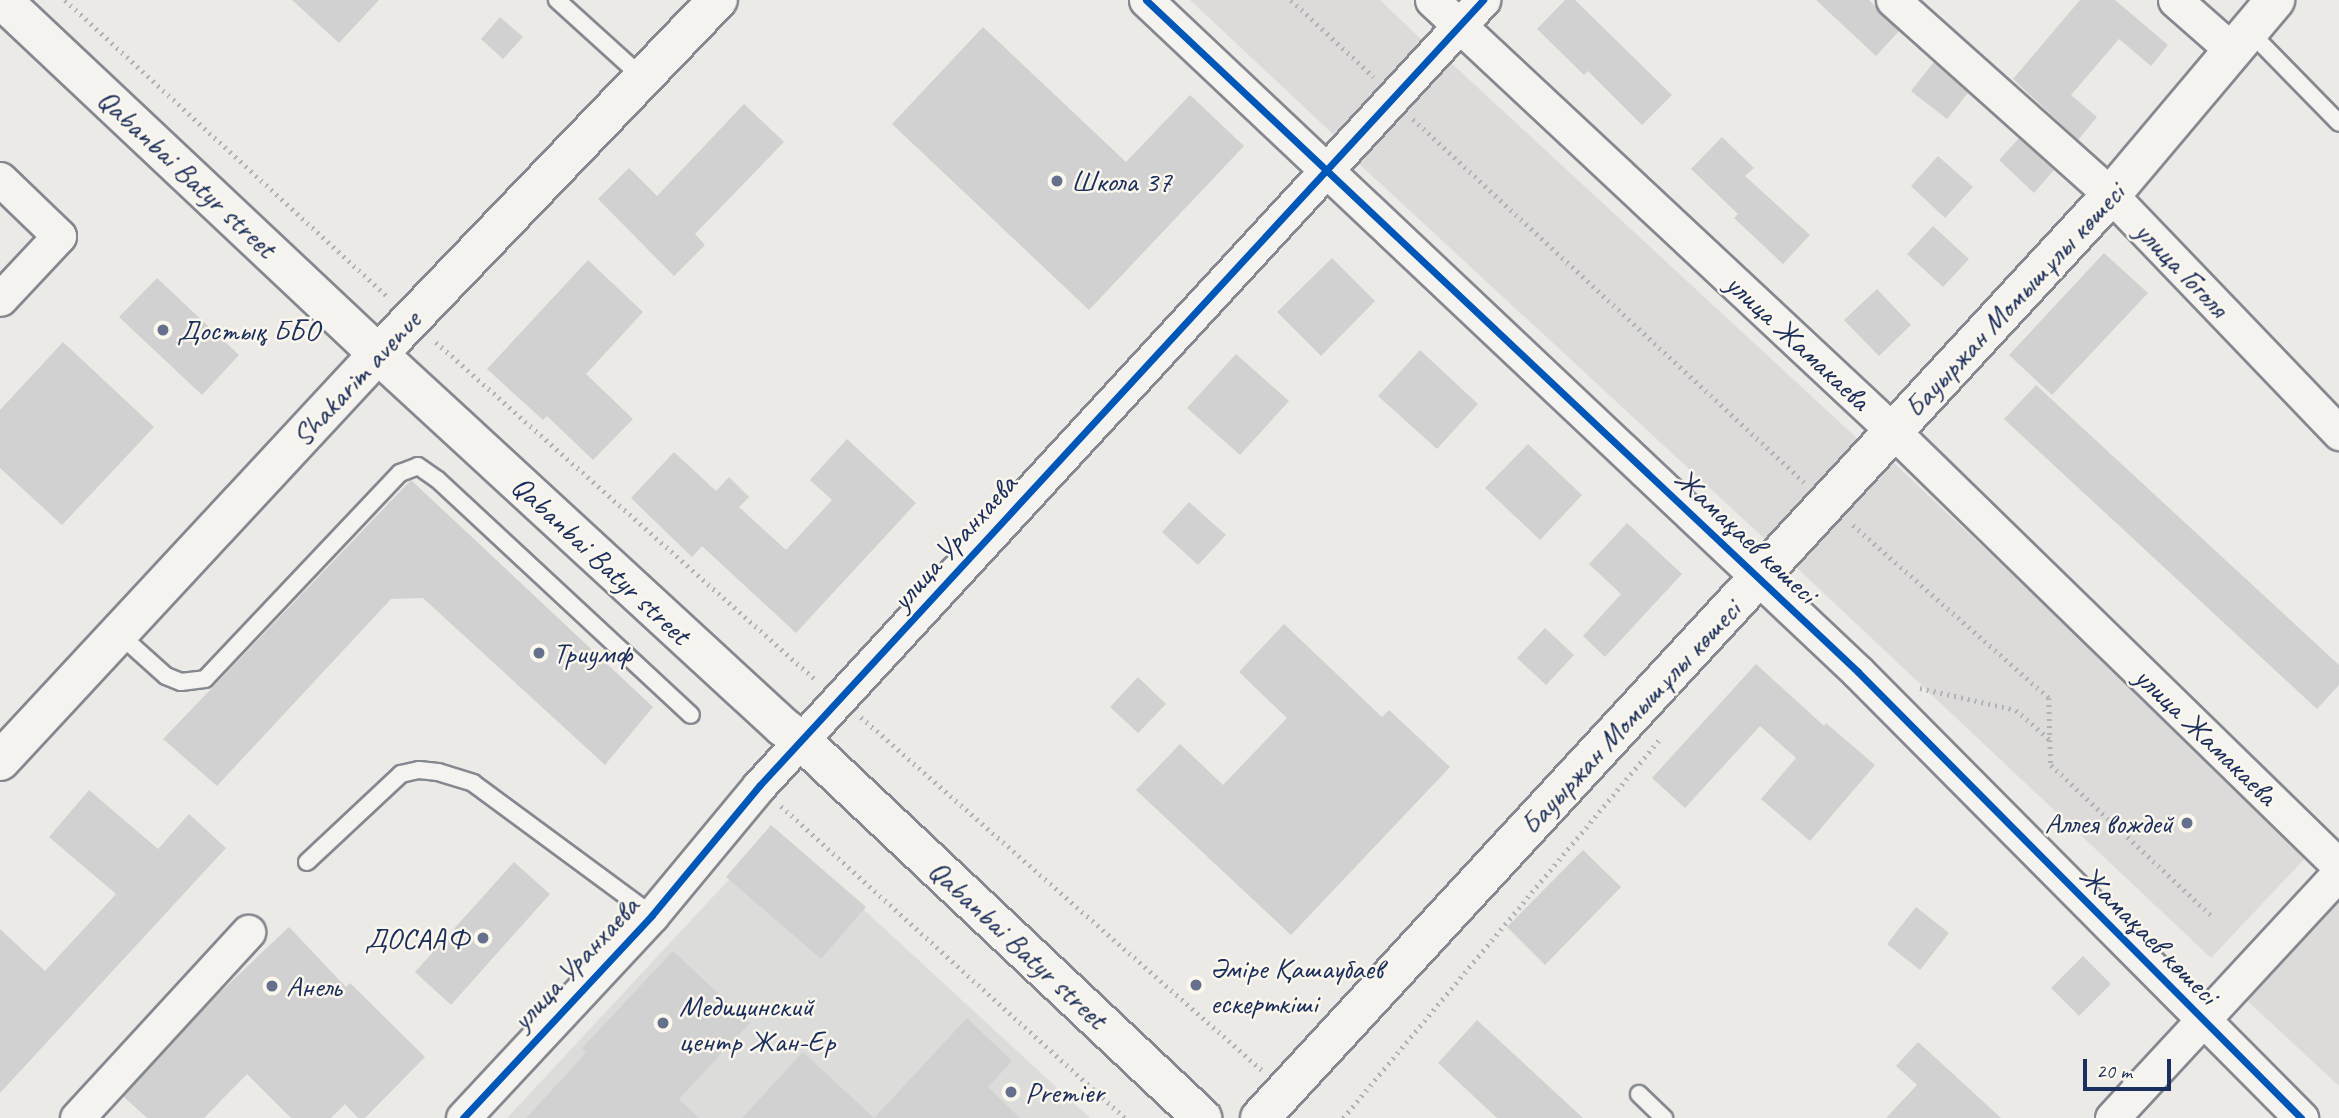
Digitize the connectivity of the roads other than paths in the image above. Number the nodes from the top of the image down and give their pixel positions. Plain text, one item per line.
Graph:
1 (2, 0) edge
2 (557, 0) edge
3 (718, 0) edge
4 (1146, 0) edge
5 (1432, 0) edge
6 (1483, 0) edge
7 (1893, 0) edge
8 (2175, 0) edge
9 (2275, 0) edge
10 (1459, 26) junction
11 (2241, 42) junction
12 (643, 78) junction
13 (2339, 123) edge
14 (1326, 170) junction
15 (0, 179) edge
16 (2111, 195) junction
17 (0, 299) edge
18 (378, 354) junction
19 (1893, 431) junction
20 (2339, 433) edge
21 (1759, 578) junction
22 (118, 633) junction
23 (691, 715) dead end
24 (793, 734) junction
25 (0, 761) edge
26 (307, 862) dead end
27 (2339, 866) edge
28 (2339, 873) edge
29 (652, 915) junction
30 (248, 932) dead end
31 (2203, 1022) junction
32 (1639, 1094) dead end
33 (1272, 1105) edge
34 (77, 1118) edge
35 (463, 1118) edge
36 (1202, 1118) edge
37 (1664, 1118) edge
38 (2112, 1118) edge
39 (2301, 1118) edge

1 - 18 main road, Qabanbai Batyr street
2 - 12 lane
3 - 12 main road, Shakarim avenue
4 - 14 street, Жамақаев көшесі
5 - 10 street, улица Жамакаева
6 - 10 street, улица Уранхаева
7 - 16 street, улица Гоголя
8 - 11 street
9 - 11 main road, Бауыржан Момышұлы көшесі
10 - 14 street, улица Уранхаева
10 - 19 street, улица Жамакаева
11 - 13 lane
11 - 16 main road, Бауыржан Момышұлы көшесі
12 - 18 main road, Shakarim avenue
14 - 21 street, Жамақаев көшесі
14 - 24 street, улица Уранхаева
15 - 17 street
16 - 19 main road, Бауыржан Момышұлы көшесі
16 - 20 street, улица Гоголя
18 - 22 main road, Shakarim avenue
18 - 24 main road, Qabanbai Batyr street
19 - 21 main road, Бауыржан Момышұлы көшесі
19 - 27 street, улица Жамакаева
21 - 31 street, Жамақаев көшесі
21 - 33 main road, Бауыржан Момышұлы көшесі
22 - 23 lane
22 - 25 main road, Shakarim avenue
24 - 29 street, улица Уранхаева
24 - 36 main road, Qabanbai Batyr street
26 - 29 lane
28 - 31 street
29 - 35 street, улица Уранхаева
30 - 34 street
31 - 38 street
31 - 39 street, Жамақаев көшесі
32 - 37 lane

